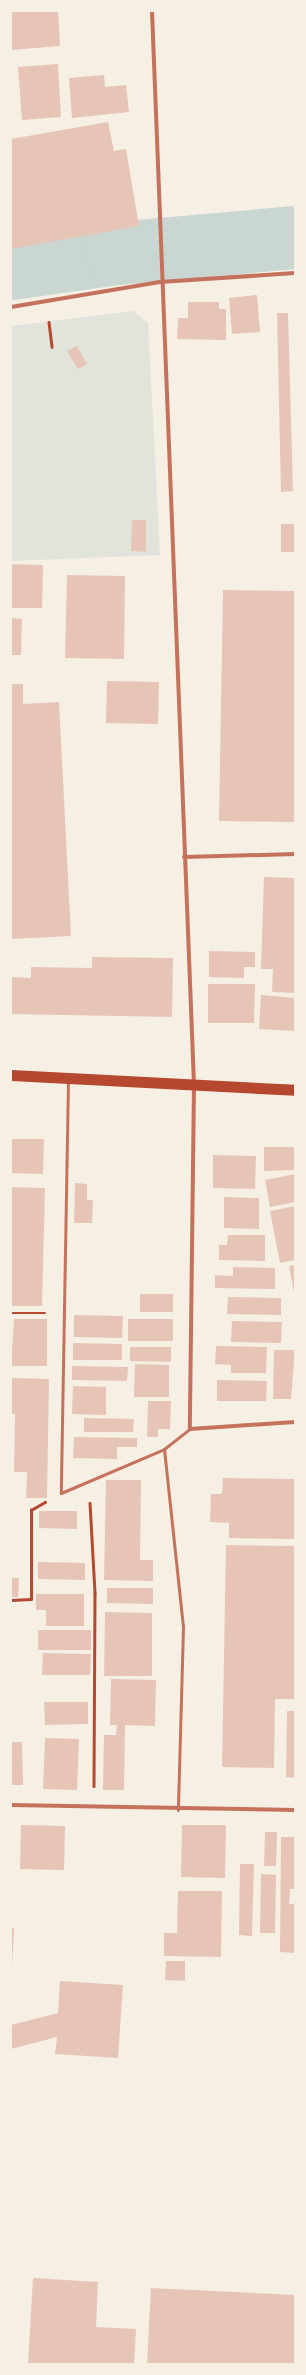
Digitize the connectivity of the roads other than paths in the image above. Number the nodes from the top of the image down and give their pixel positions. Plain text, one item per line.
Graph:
1 (152, 11) edge
2 (295, 273) edge
3 (160, 282) junction
4 (11, 307) edge
5 (295, 854) edge
6 (184, 857) junction
7 (11, 1075) edge
8 (68, 1078) junction
9 (194, 1085) junction
10 (295, 1090) edge
11 (295, 1422) edge
12 (190, 1429) junction
13 (164, 1449) junction
14 (11, 1805) edge
15 (178, 1810) junction
16 (295, 1810) edge

1 - 3 street
2 - 3 street
3 - 4 street
3 - 6 street
5 - 6 street
6 - 9 street
7 - 8 highway
8 - 9 highway
8 - 13 lane
9 - 10 highway
9 - 12 street
11 - 12 street
12 - 13 lane
13 - 15 lane
14 - 15 street
15 - 16 street

